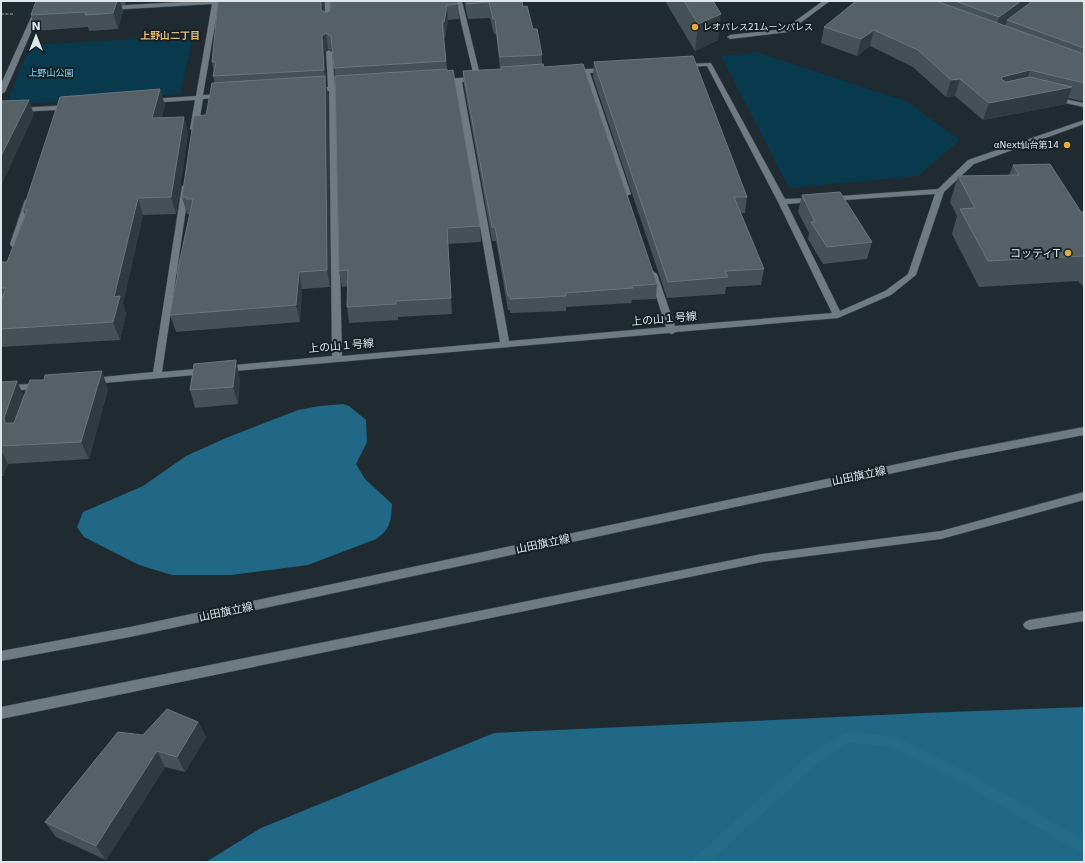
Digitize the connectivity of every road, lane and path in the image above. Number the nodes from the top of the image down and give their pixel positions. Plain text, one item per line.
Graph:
1 (328, 1) edge
2 (459, 1) edge
3 (827, 1) edge
4 (216, 2) edge
5 (98, 9) edge
6 (51, 12) edge
7 (328, 25) edge
8 (730, 37) dead end
9 (329, 52) dead end
10 (678, 66) edge
11 (617, 69) edge
12 (586, 71) junction
13 (563, 72) edge
14 (458, 80) junction
15 (434, 82) edge
16 (355, 87) edge
17 (332, 89) junction
18 (308, 90) edge
19 (1, 92) edge
20 (230, 95) edge
21 (1046, 96) edge
22 (199, 97) junction
23 (144, 101) edge
24 (1084, 105) edge
25 (75, 106) edge
26 (1, 111) edge
27 (1084, 122) edge
28 (193, 136) edge
29 (186, 182) edge
30 (32, 190) edge
31 (940, 191) junction
32 (782, 202) junction
33 (630, 204) edge
34 (12, 251) edge
35 (650, 264) edge
36 (838, 315) junction
37 (672, 331) junction
38 (505, 344) junction
39 (337, 358) junction
40 (157, 375) junction
41 (81, 382) edge
42 (51, 385) edge
43 (1, 389) edge
44 (1084, 430) edge
45 (1084, 496) edge
46 (1084, 616) edge
47 (1029, 625) dead end
48 (1, 656) edge
49 (1, 713) edge

1 - 7 street
2 - 14 street
3 - 8 street
4 - 5 street
4 - 22 street
6 - 19 street
9 - 17 street
10 - 32 street
11 - 12 street
12 - 13 street
12 - 33 street
14 - 15 street
14 - 38 street
16 - 17 street
17 - 18 street
17 - 39 street
20 - 22 street
21 - 24 street
22 - 23 street
22 - 28 street
25 - 26 street
27 - 31 street, 上の山１号線
29 - 40 street
30 - 34 street
31 - 32 street
31 - 36 street, 上の山１号線
32 - 36 street
35 - 37 street
36 - 37 street, 上の山１号線
37 - 38 street, 上の山１号線
38 - 39 street, 上の山１号線
39 - 40 street, 上の山１号線
40 - 41 street, 上の山１号線
42 - 43 street
44 - 48 street, 山田旗立線
45 - 49 street
46 - 47 street

